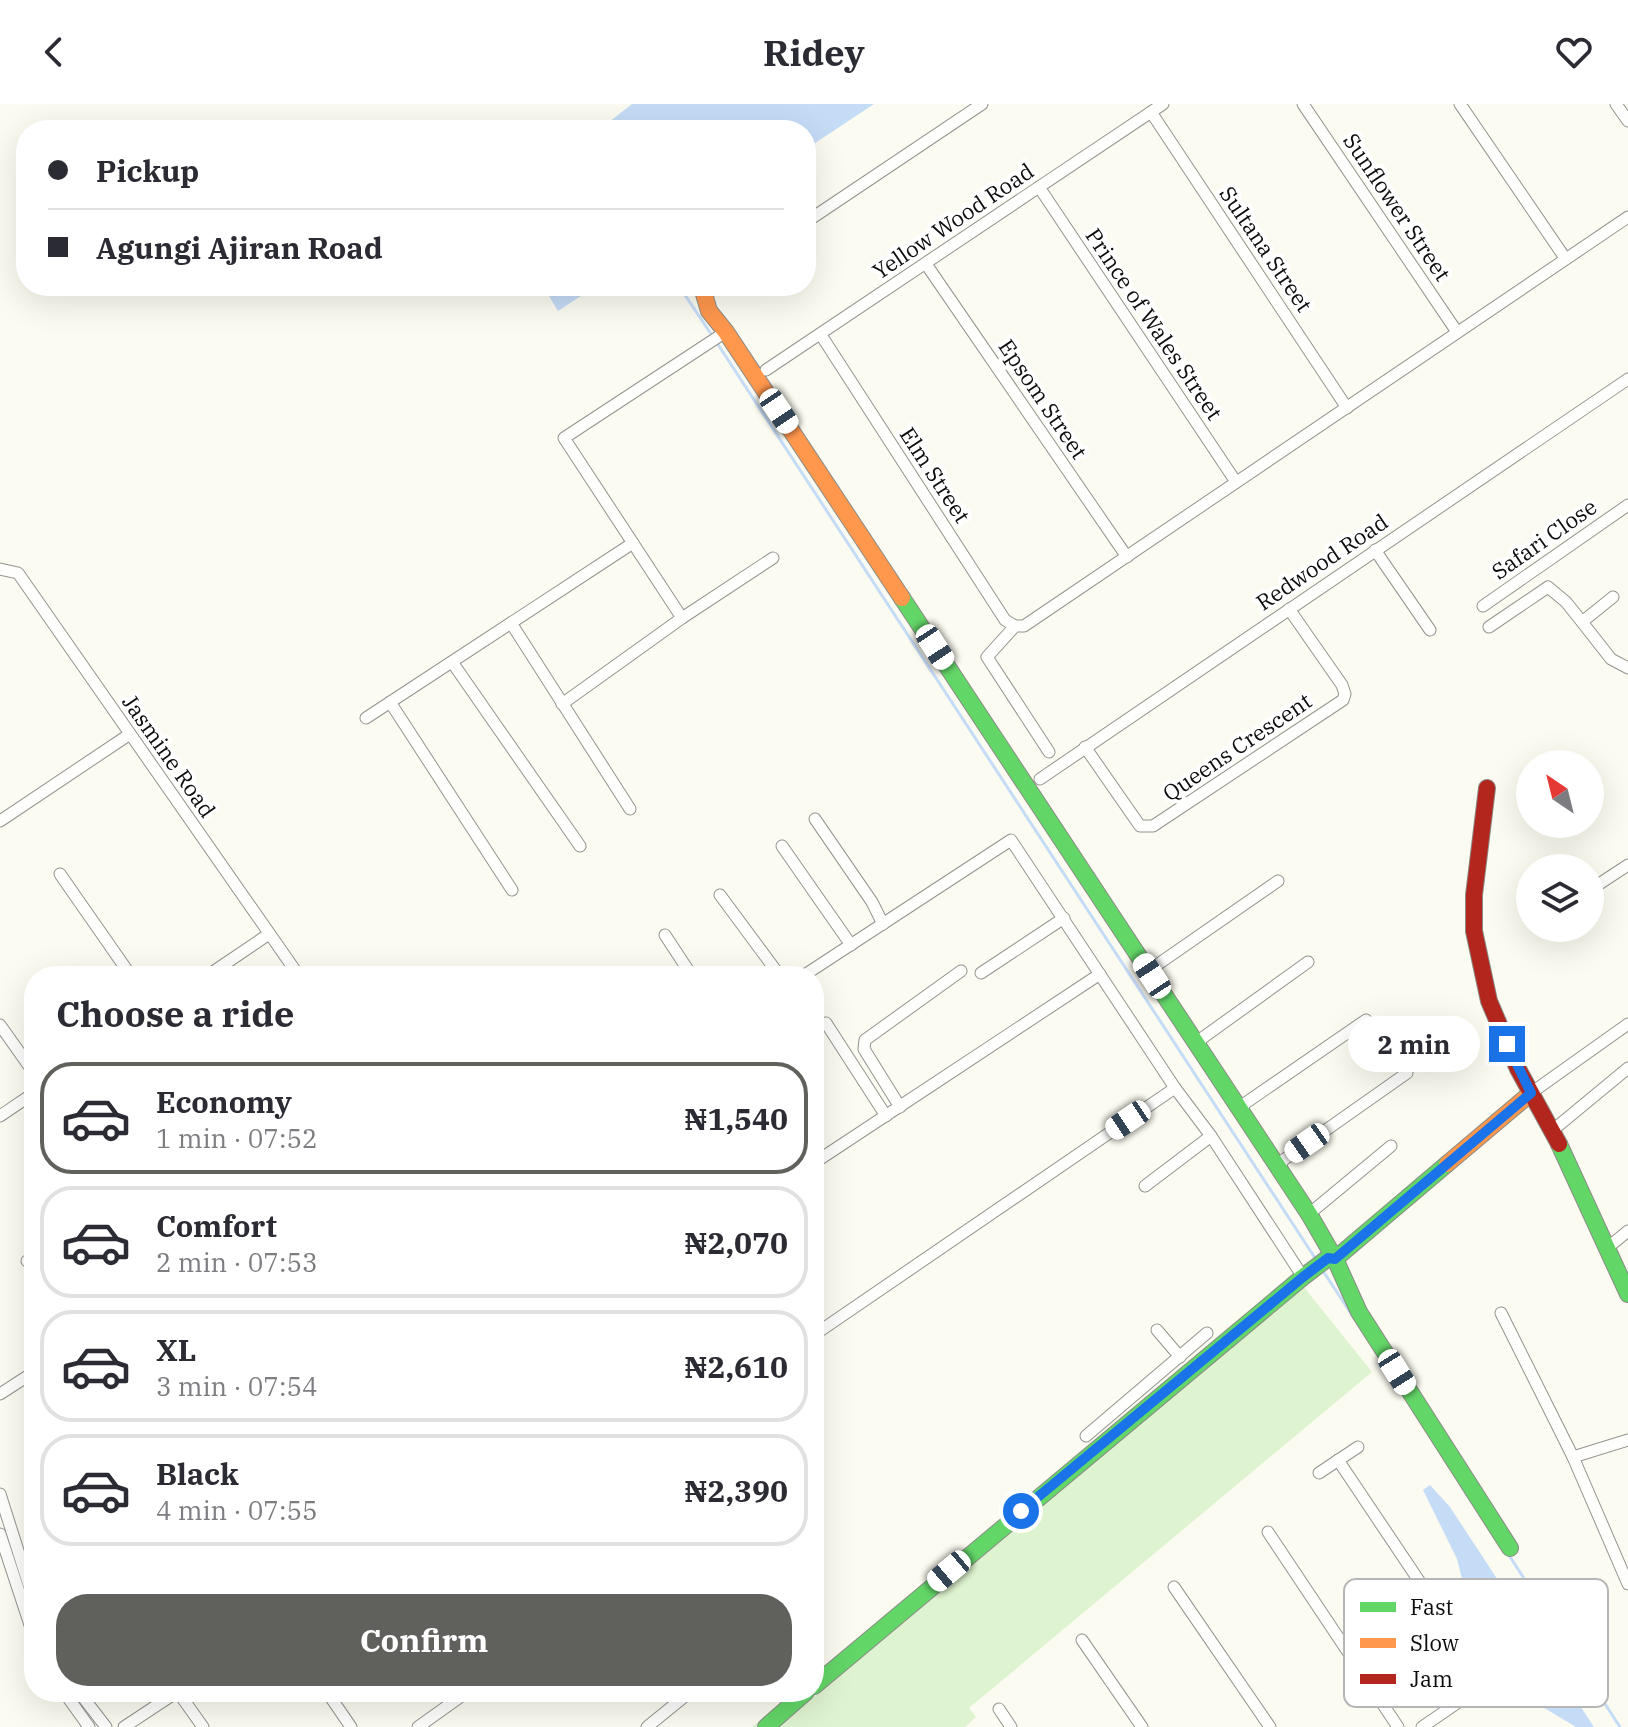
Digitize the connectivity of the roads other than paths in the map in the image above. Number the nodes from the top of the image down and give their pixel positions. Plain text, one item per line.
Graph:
1 (982, 104) edge
2 (1163, 104) edge
3 (1303, 104) edge
4 (1460, 104) edge
5 (1616, 104) edge
6 (1151, 112) junction
7 (1628, 121) edge
8 (1039, 187) junction
9 (816, 215) edge
10 (1628, 217) edge
11 (1565, 258) junction
12 (926, 264) junction
13 (704, 296) edge
14 (1457, 332) junction
15 (724, 333) junction
16 (821, 335) junction
17 (766, 370) dead end
18 (1628, 379) edge
19 (1347, 408) junction
20 (1236, 482) junction
21 (1628, 505) edge
22 (633, 543) junction
23 (1375, 550) junction
24 (1127, 557) junction
25 (773, 558) dead end
26 (0, 569) edge
27 (1613, 597) dead end
28 (1483, 606) dead end
29 (1289, 609) junction
30 (682, 618) junction
31 (1582, 622) junction
32 (511, 623) junction
33 (1019, 626) junction
34 (1489, 627) dead end
35 (1430, 630) dead end
36 (452, 662) junction
37 (1628, 668) edge
38 (390, 702) junction
39 (562, 704) junction
40 (366, 718) dead end
41 (130, 734) junction
42 (1085, 747) junction
43 (1049, 752) dead end
44 (1040, 779) dead end
45 (1487, 788) dead end
46 (630, 809) dead end
47 (815, 819) dead end
48 (0, 821) edge
49 (580, 846) dead end
50 (782, 846) dead end
51 (1628, 865) edge
52 (60, 874) dead end
53 (1278, 881) dead end
54 (1604, 881) edge
55 (512, 890) dead end
56 (720, 895) dead end
57 (1064, 918) junction
58 (883, 924) junction
59 (269, 934) junction
60 (665, 935) dead end
61 (851, 945) junction
62 (1308, 962) dead end
63 (124, 966) edge
64 (222, 966) edge
65 (292, 966) edge
66 (685, 966) edge
67 (773, 966) edge
68 (818, 966) edge
69 (961, 971) dead end
70 (981, 973) dead end
71 (1100, 974) junction
72 (1152, 976) junction
73 (1366, 1020) dead end
74 (826, 1023) dead end
75 (1628, 1024) edge
76 (0, 1025) edge
77 (1199, 1048) junction
78 (24, 1059) edge
79 (1628, 1068) edge
80 (1407, 1073) dead end
81 (1175, 1088) junction
82 (1531, 1093) junction
83 (24, 1100) edge
84 (900, 1107) junction
85 (1242, 1114) junction
86 (0, 1116) edge
87 (886, 1116) junction
88 (1553, 1130) junction
89 (1211, 1136) junction
90 (1391, 1146) dead end
91 (824, 1156) edge
92 (1280, 1170) junction
93 (1145, 1186) dead end
94 (1309, 1214) junction
95 (1628, 1231) edge
96 (1606, 1249) junction
97 (1332, 1259) junction
98 (1304, 1276) junction
99 (1628, 1294) edge
100 (1501, 1313) dead end
101 (824, 1328) edge
102 (1157, 1330) dead end
103 (1207, 1333) dead end
104 (1187, 1358) junction
105 (24, 1378) edge
106 (0, 1394) edge
107 (1086, 1436) dead end
108 (1628, 1440) edge
109 (1358, 1447) dead end
110 (1573, 1457) junction
111 (1338, 1460) junction
112 (1319, 1473) dead end
113 (0, 1494) edge
114 (4, 1531) edge
115 (1268, 1532) dead end
116 (1510, 1548) dead end
117 (24, 1578) edge
118 (1418, 1579) edge
119 (1628, 1584) edge
120 (1174, 1587) dead end
121 (24, 1602) edge
122 (1082, 1640) dead end
123 (1344, 1647) edge
124 (824, 1677) edge
125 (71, 1702) edge
126 (87, 1702) edge
127 (163, 1702) edge
128 (185, 1702) edge
129 (334, 1702) edge
130 (453, 1702) edge
131 (678, 1702) edge
132 (795, 1702) edge
133 (1384, 1707) edge
134 (1451, 1707) edge
135 (999, 1709) dead end
136 (89, 1727) edge
137 (106, 1727) edge
138 (124, 1727) edge
139 (203, 1727) edge
140 (351, 1727) edge
141 (418, 1727) edge
142 (647, 1727) edge
143 (766, 1727) edge
144 (1011, 1727) edge
145 (1142, 1727) edge
146 (1270, 1727) edge
147 (1398, 1727) edge
148 (1422, 1727) edge

1 - 9 street
2 - 6 street, Yellow Wood Road
3 - 14 street, Sunflower Street
4 - 11 street
5 - 7 street
6 - 8 street, Yellow Wood Road
6 - 19 street, Sultana Street
8 - 12 street, Yellow Wood Road
8 - 20 street, Prince of Wales Street
10 - 11 street
11 - 14 street
12 - 16 street, Yellow Wood Road
12 - 24 street, Epsom Street
13 - 15 street
14 - 19 street
15 - 22 street
15 - 72 street
16 - 17 street, Yellow Wood Road
16 - 33 street, Elm Street
18 - 23 street, Redwood Road
19 - 20 street
20 - 24 street
21 - 28 street, Safari Close
22 - 30 street
22 - 32 street
23 - 29 street, Redwood Road
23 - 35 street
24 - 33 street
25 - 30 street
26 - 41 street, Jasmine Road
27 - 31 street
29 - 42 street, Redwood Road
29 - 42 street, Queens Crescent
30 - 39 street
31 - 34 street
31 - 37 street
32 - 36 street
32 - 39 street
33 - 43 street
36 - 38 street
36 - 49 street
38 - 40 street
38 - 55 street
39 - 46 street
41 - 48 street
41 - 59 street, Jasmine Road
42 - 44 street, Redwood Road
45 - 82 street
47 - 58 street
50 - 61 street
51 - 54 street
52 - 63 street
53 - 72 street
56 - 67 street
57 - 58 street
57 - 70 street
57 - 71 street
58 - 61 street
59 - 64 street
59 - 65 street, Jasmine Road
60 - 66 street
61 - 68 street
62 - 77 street
69 - 84 street
71 - 81 street
71 - 84 street
72 - 77 street
73 - 85 street
74 - 87 street
75 - 82 street
76 - 78 street
77 - 85 street
79 - 88 street
80 - 92 street
81 - 89 street
81 - 101 street
82 - 88 street
82 - 97 street
83 - 86 street
84 - 87 street
85 - 92 street
87 - 91 street
88 - 96 street
89 - 93 street
89 - 98 street
90 - 94 street
92 - 94 street
94 - 97 street
95 - 96 street
96 - 99 street
97 - 98 street
97 - 116 street
98 - 104 street
100 - 110 street
102 - 104 street
103 - 104 street
104 - 107 street
104 - 124 street
105 - 106 street
108 - 110 street
109 - 111 street
110 - 119 street
111 - 112 street
111 - 118 street
113 - 114 street
114 - 117 street
114 - 121 street
115 - 123 street
120 - 146 street
122 - 145 street
125 - 136 street
126 - 137 street
127 - 138 street
128 - 139 street
129 - 140 street
130 - 141 street
131 - 142 street
132 - 143 street
133 - 147 street
134 - 148 street
135 - 144 street

